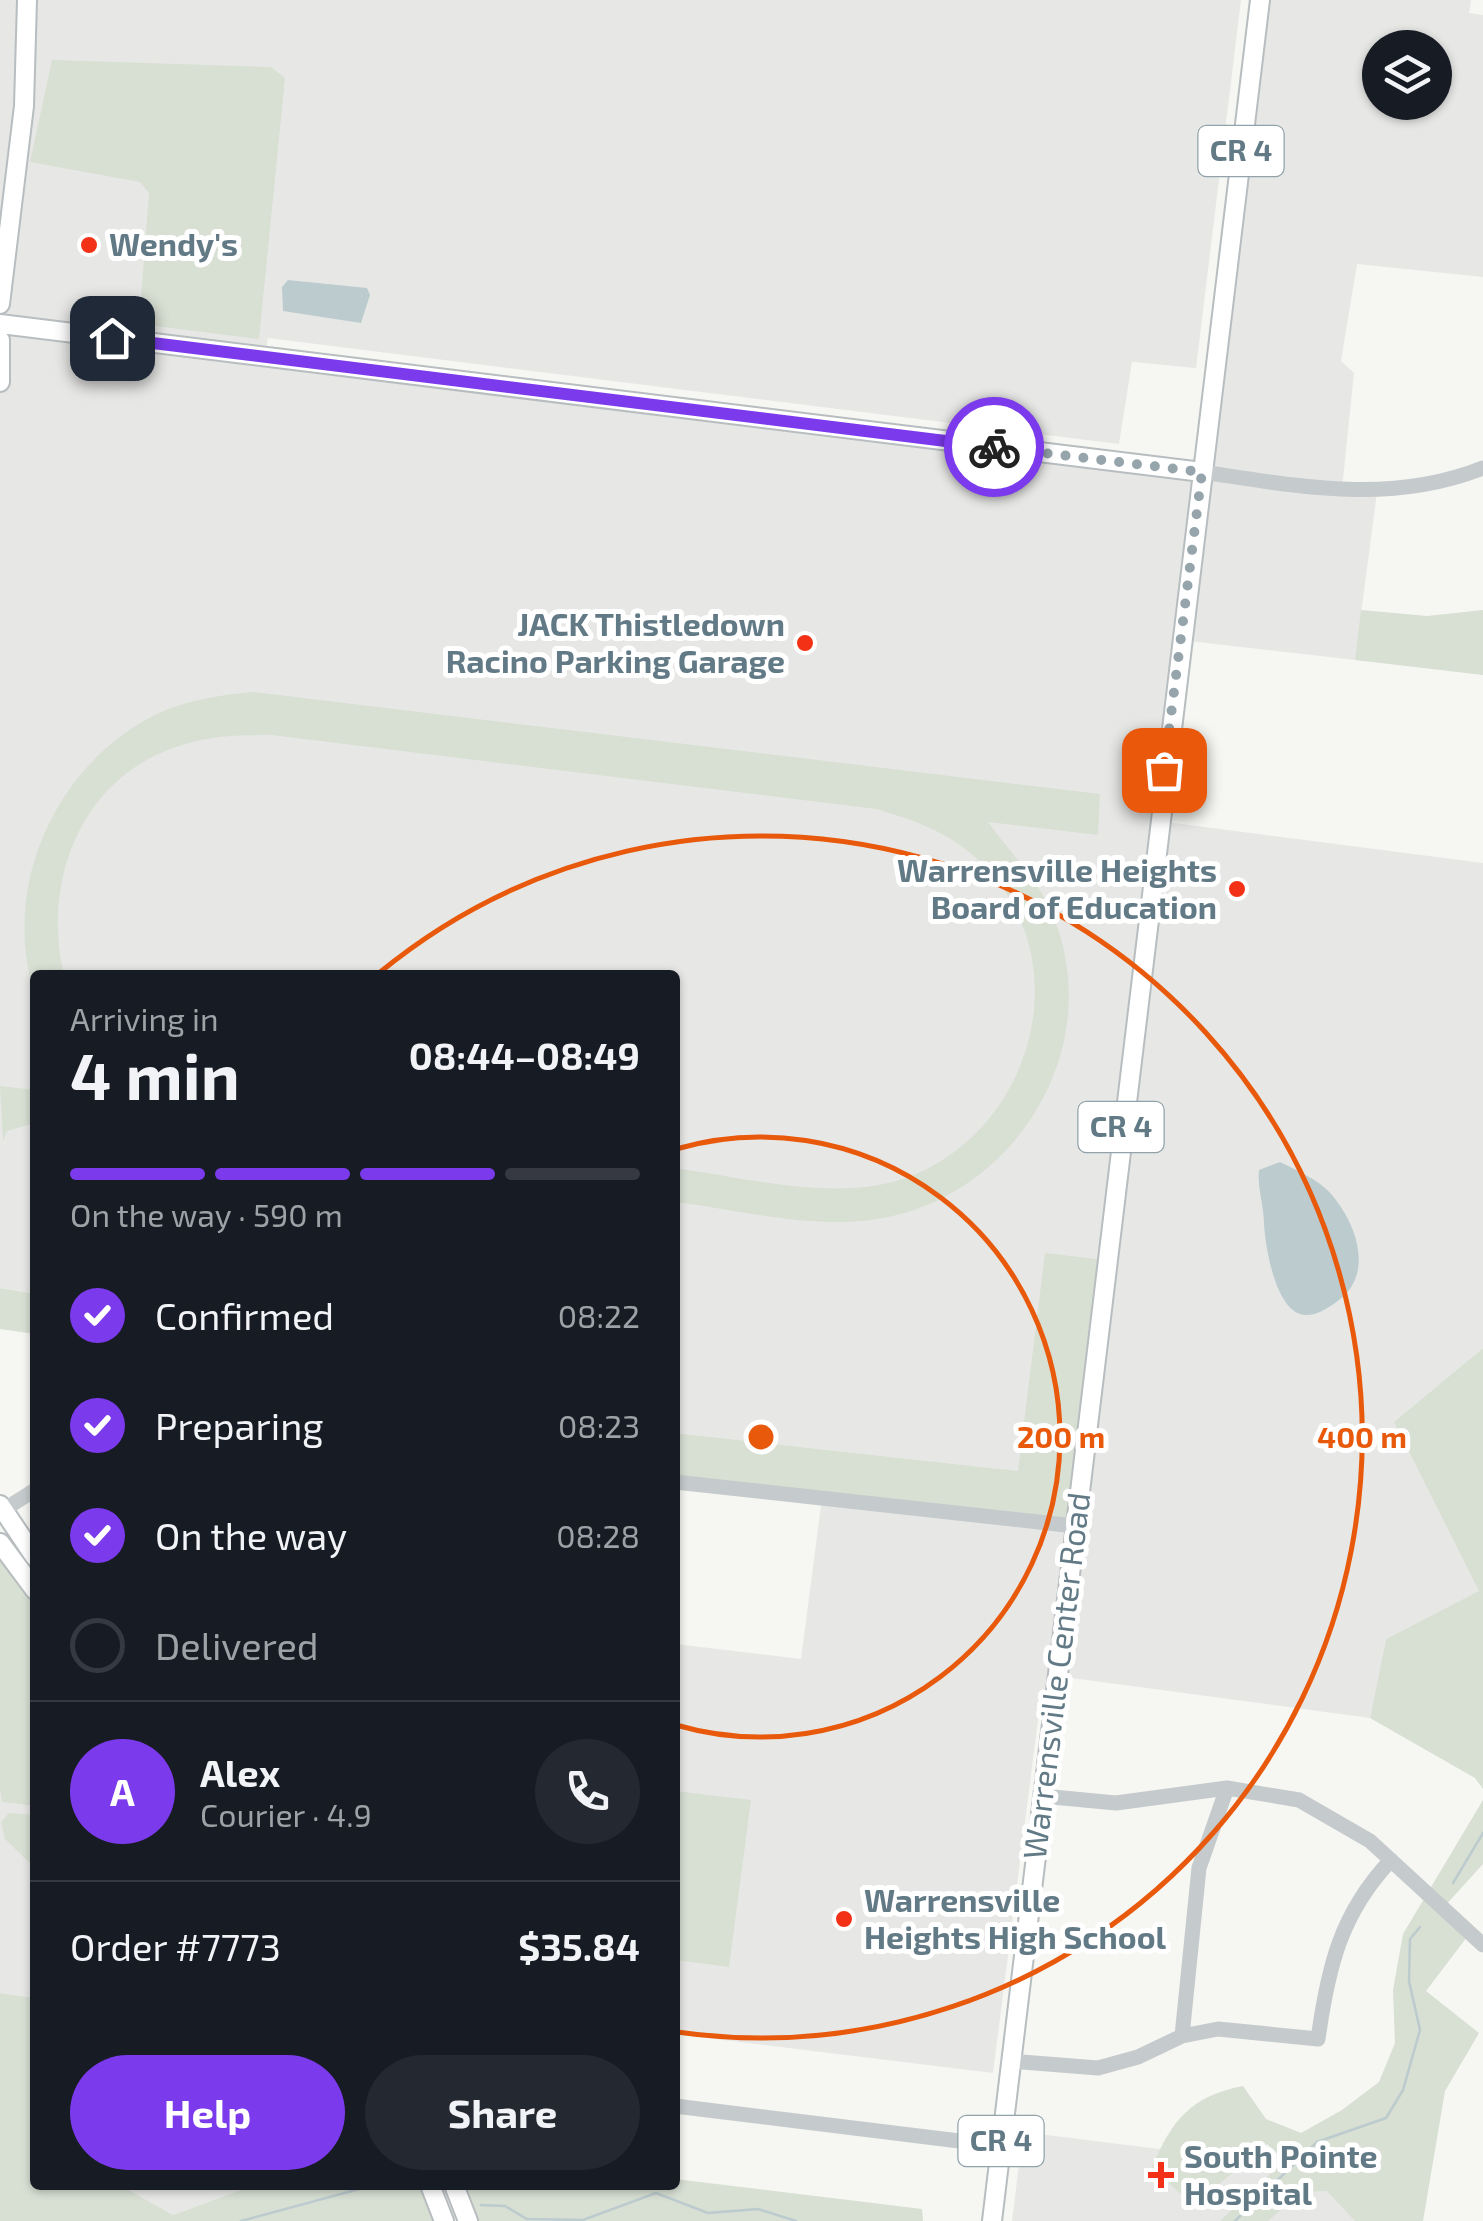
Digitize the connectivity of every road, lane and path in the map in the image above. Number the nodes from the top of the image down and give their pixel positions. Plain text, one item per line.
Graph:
1 (27, 0) edge
2 (1260, 0) edge
3 (0, 304) edge
4 (0, 324) edge
5 (0, 340) edge
6 (0, 382) edge
7 (1483, 468) edge
8 (1202, 472) junction
9 (680, 1483) edge
10 (30, 1493) edge
11 (1, 1509) edge
12 (1075, 1526) junction
13 (0, 1542) edge
14 (30, 1549) edge
15 (30, 1583) edge
16 (1227, 1788) junction
17 (1042, 1796) junction
18 (1391, 1860) junction
19 (1483, 1945) edge
20 (1182, 2036) junction
21 (1010, 2061) junction
22 (680, 2107) edge
23 (1000, 2146) junction
24 (432, 2190) edge
25 (456, 2190) edge
26 (444, 2221) edge
27 (468, 2221) edge
28 (992, 2221) edge

1 - 3 main road
2 - 8 main road, Warrensville Center Road / CR 4
4 - 8 main road
5 - 6 main road
7 - 8 street
8 - 12 main road, Warrensville Center Road / CR 4
9 - 12 street
10 - 11 street
11 - 14 main road
12 - 17 main road, Warrensville Center Road / CR 4
13 - 15 main road
16 - 17 street
16 - 18 street
16 - 20 street
17 - 21 main road, Warrensville Center Road / CR 4
18 - 19 street
18 - 20 street
20 - 21 street
21 - 23 main road, Warrensville Center Road / CR 4
22 - 23 street
23 - 28 main road, Warrensville Center Road / CR 4
24 - 26 main road
25 - 27 main road

